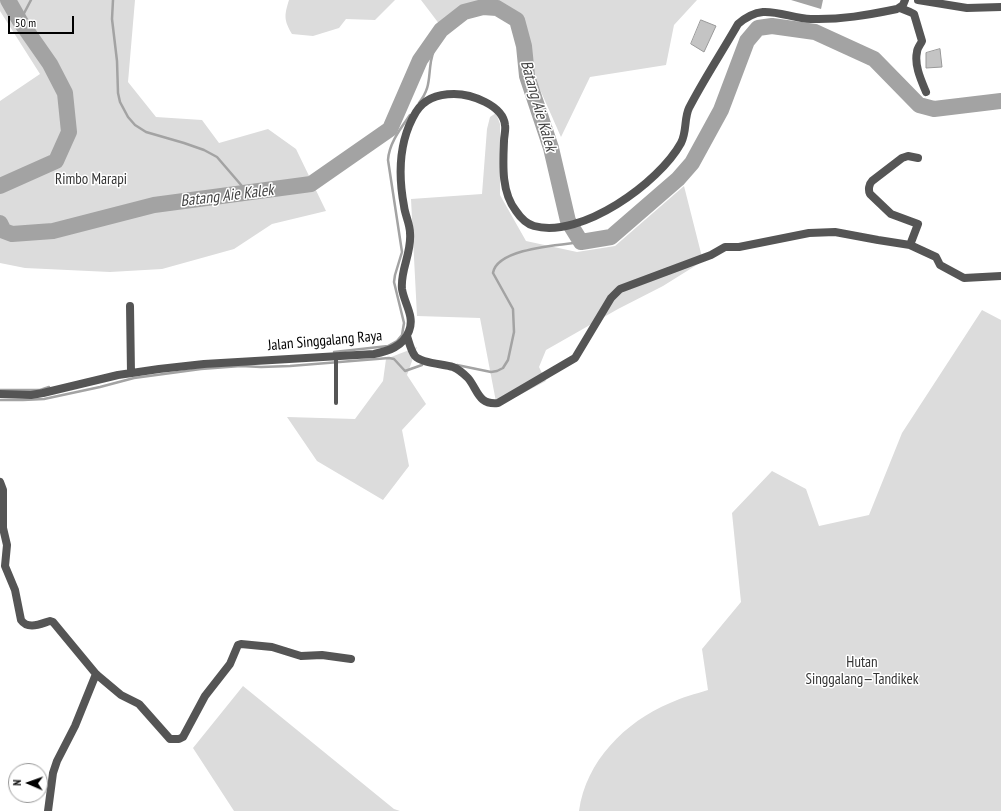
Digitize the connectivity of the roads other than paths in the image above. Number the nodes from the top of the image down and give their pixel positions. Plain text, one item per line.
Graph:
1 (904, 0) edge
2 (918, 0) edge
3 (1001, 7) edge
4 (900, 8) junction
5 (926, 92) dead end
6 (918, 158) dead end
7 (910, 244) junction
8 (1001, 276) edge
9 (130, 306) dead end
10 (407, 336) junction
11 (336, 356) junction
12 (131, 373) junction
13 (0, 394) edge
14 (336, 403) dead end
15 (0, 482) edge
16 (3, 562) edge
17 (350, 659) dead end
18 (96, 674) junction
19 (48, 811) edge

1 - 4 street
2 - 3 street
4 - 5 street
4 - 10 street
6 - 7 street
7 - 8 street
7 - 10 street
9 - 12 street
10 - 11 street, Jalan Singgalang Raya
11 - 12 street, Jalan Singgalang Raya
11 - 14 lane
12 - 13 street, Jalan Singgalang Raya
15 - 16 street
16 - 18 street
17 - 18 street
18 - 19 street

